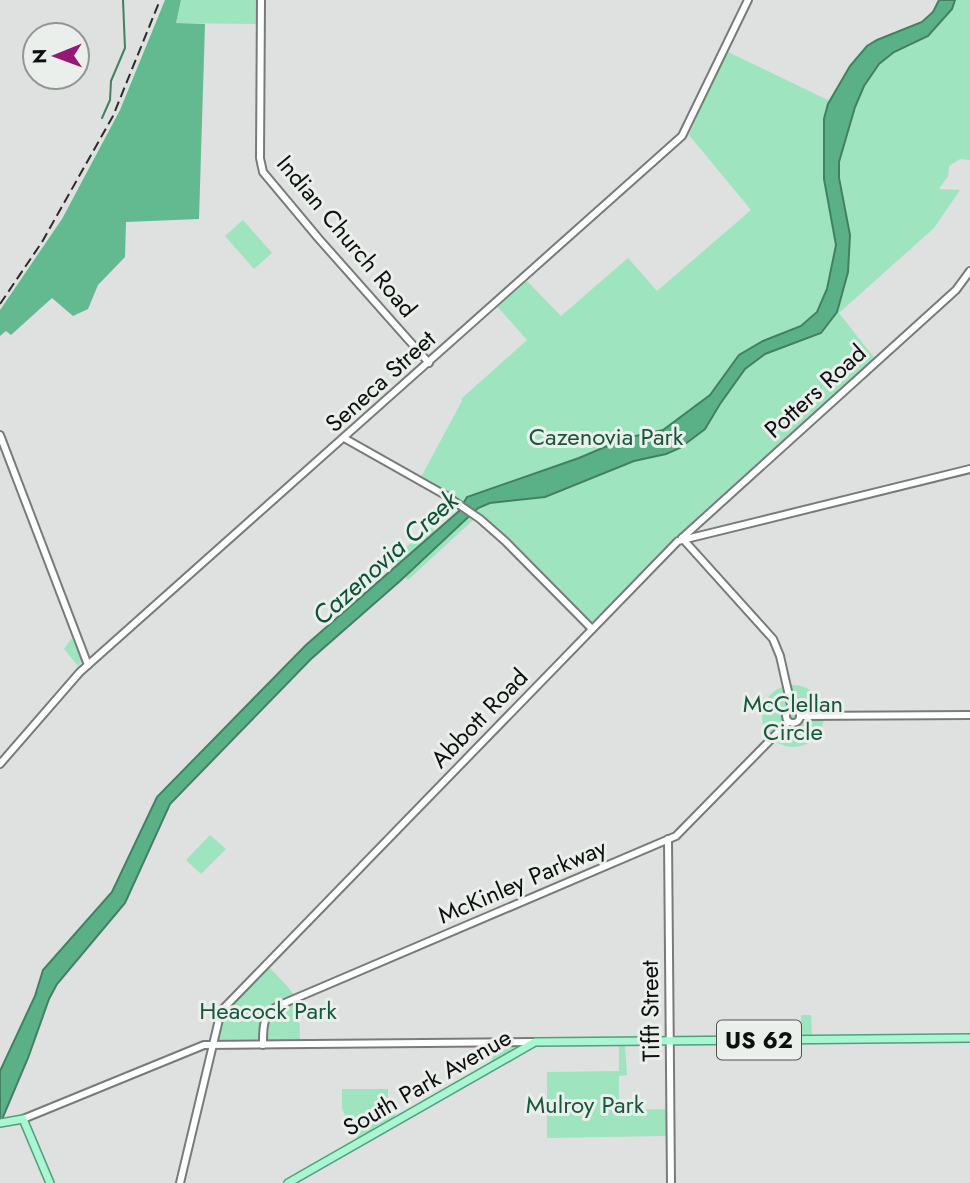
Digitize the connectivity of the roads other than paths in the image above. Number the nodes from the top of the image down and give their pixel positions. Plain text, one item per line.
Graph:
1 (261, 0) edge
2 (748, 0) edge
3 (970, 271) edge
4 (429, 363) junction
5 (0, 435) edge
6 (344, 438) junction
7 (970, 469) edge
8 (682, 538) junction
9 (592, 629) junction
10 (88, 665) junction
11 (792, 709) junction
12 (970, 715) edge
13 (800, 716) junction
14 (788, 722) junction
15 (0, 764) edge
16 (668, 839) junction
17 (970, 1038) edge
18 (670, 1041) junction
19 (535, 1042) junction
20 (212, 1045) junction
21 (263, 1045) junction
22 (23, 1119) junction
23 (1, 1124) edge
24 (50, 1183) edge
25 (180, 1183) edge
26 (288, 1183) edge
27 (671, 1183) edge

1 - 4 street, Indian Church Road
2 - 4 street, Seneca Street
3 - 8 street, Potters Road
4 - 6 street, Seneca Street
5 - 10 street
6 - 9 street
6 - 10 street, Seneca Street
7 - 8 street
8 - 9 street, Abbott Road
8 - 11 street
9 - 20 street, Abbott Road
10 - 15 street, Seneca Street
11 - 13 street
11 - 14 street
12 - 13 street
13 - 14 street
14 - 16 street, McKinley Parkway
16 - 18 street, Tifft Street
16 - 21 street, McKinley Parkway
17 - 18 main road, South Park Avenue / US 62
18 - 19 main road, South Park Avenue / US 62
18 - 27 street, Tifft Street
19 - 21 street
19 - 26 main road, South Park Avenue / US 62
20 - 21 street
20 - 22 street
20 - 25 street, Abbott Road
22 - 23 main road
22 - 24 main road

